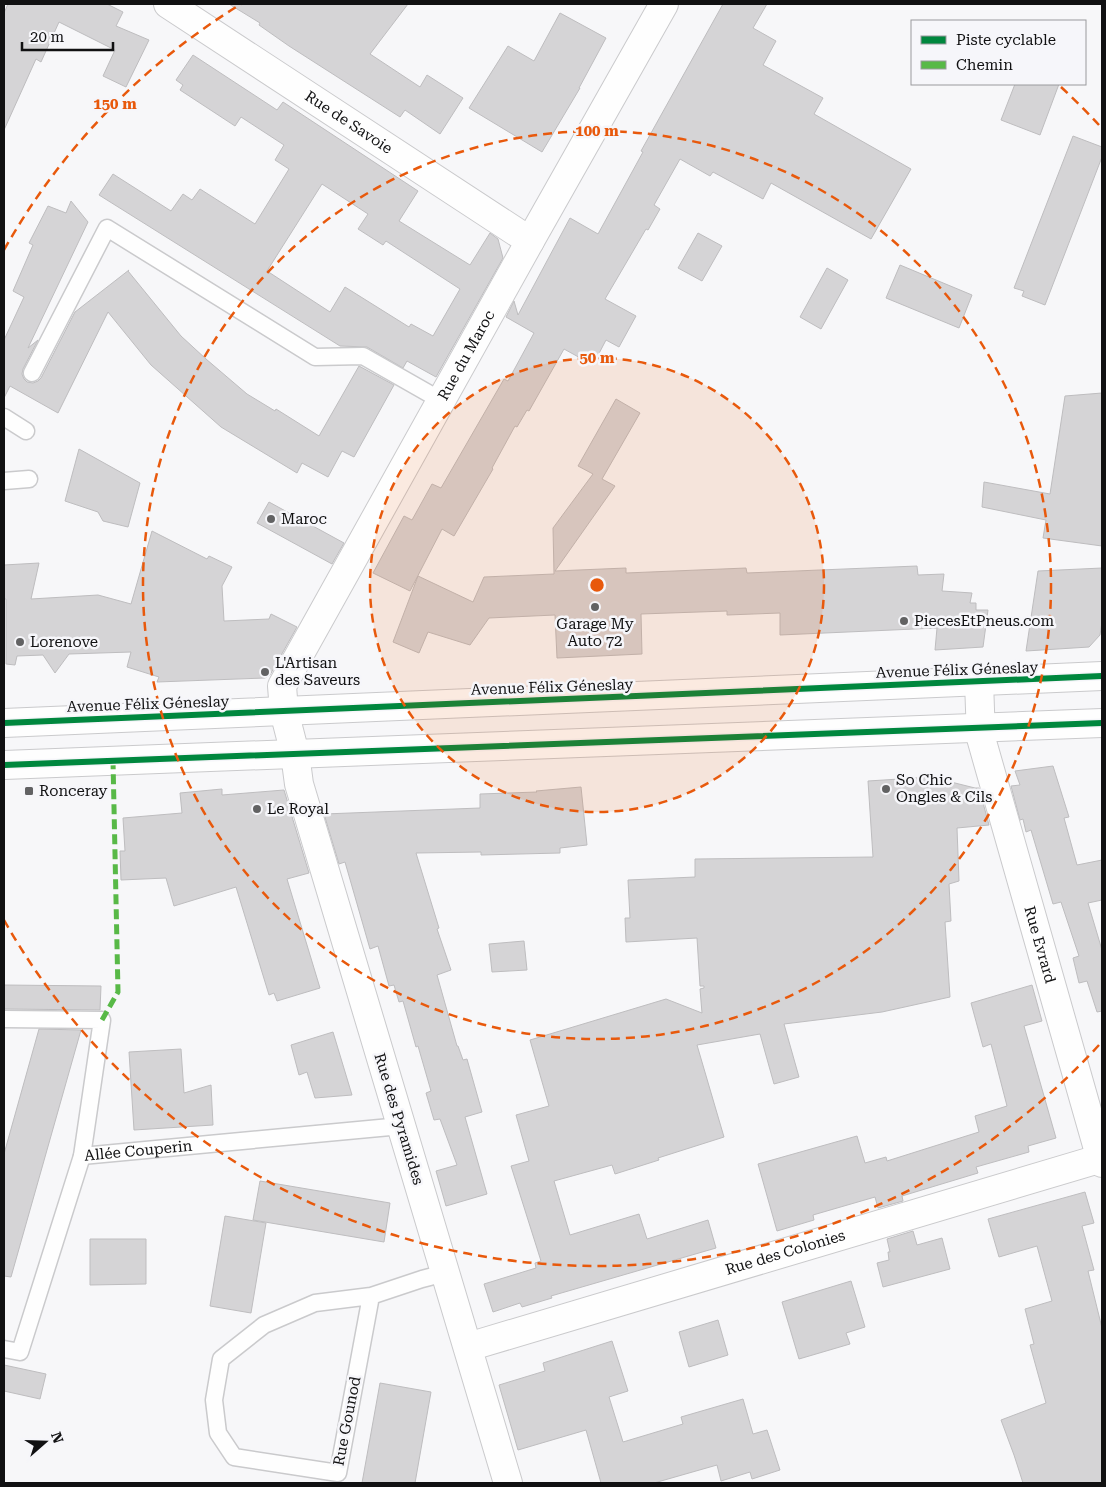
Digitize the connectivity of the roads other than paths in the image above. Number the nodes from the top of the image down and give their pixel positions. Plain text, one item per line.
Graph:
1 (168, 4) edge
2 (664, 4) edge
3 (530, 241) junction
4 (32, 373) dead end
5 (442, 401) junction
6 (4, 417) edge
7 (26, 431) dead end
8 (29, 479) dead end
9 (4, 481) edge
10 (1102, 676) edge
11 (978, 681) junction
12 (284, 711) junction
13 (4, 723) edge
14 (1102, 724) edge
15 (980, 728) junction
16 (295, 754) junction
17 (4, 765) edge
18 (4, 1019) edge
19 (401, 1126) junction
20 (82, 1156) junction
21 (1102, 1160) edge
22 (445, 1273) junction
23 (371, 1296) junction
24 (468, 1347) junction
25 (4, 1349) edge
26 (508, 1483) edge

1 - 3 street, Rue de Savoie
2 - 3 street, Rue du Maroc
3 - 5 street, Rue du Maroc
4 - 5 lane
5 - 12 street, Rue du Maroc
6 - 7 lane
8 - 9 lane
10 - 11 street, Avenue Félix Géneslay
11 - 12 street, Avenue Félix Géneslay
11 - 15 street, Rue Evrard
12 - 13 street, Avenue Félix Géneslay
12 - 16 street, Rue du Maroc
14 - 15 street
15 - 16 street
15 - 21 street, Rue Evrard
16 - 17 street
16 - 19 street, Rue des Pyramides
18 - 20 lane, Allée Couperin
19 - 20 lane, Allée Couperin
19 - 22 street, Rue des Pyramides
20 - 25 lane
21 - 24 street, Rue des Colonies
22 - 23 lane, Rue Gounod
22 - 24 street, Rue des Pyramides
23 - 23 lane, Rue Gounod
24 - 26 street, Rue des Pyramides

